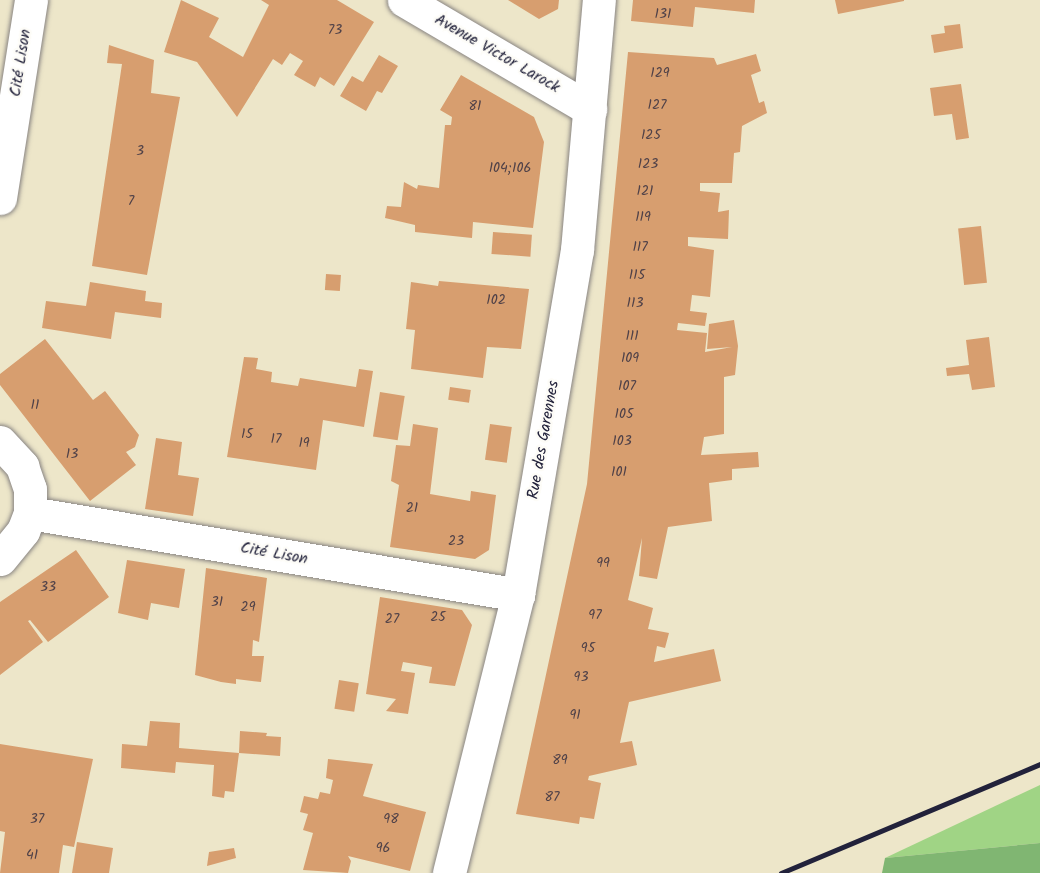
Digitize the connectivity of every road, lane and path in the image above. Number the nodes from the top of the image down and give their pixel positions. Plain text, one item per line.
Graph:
1 (31, 0) edge
2 (404, 0) edge
3 (599, 0) edge
4 (590, 109) junction
5 (0, 198) edge
6 (0, 442) edge
7 (30, 513) junction
8 (0, 559) edge
9 (518, 595) junction
10 (449, 873) edge

1 - 5 street, Cité Lison
2 - 4 street, Avenue Victor Larock
3 - 4 street, Rue des Garennes
4 - 9 street, Rue des Garennes
6 - 7 street
7 - 8 street
7 - 9 street, Cité Lison
9 - 10 street, Rue des Garennes

